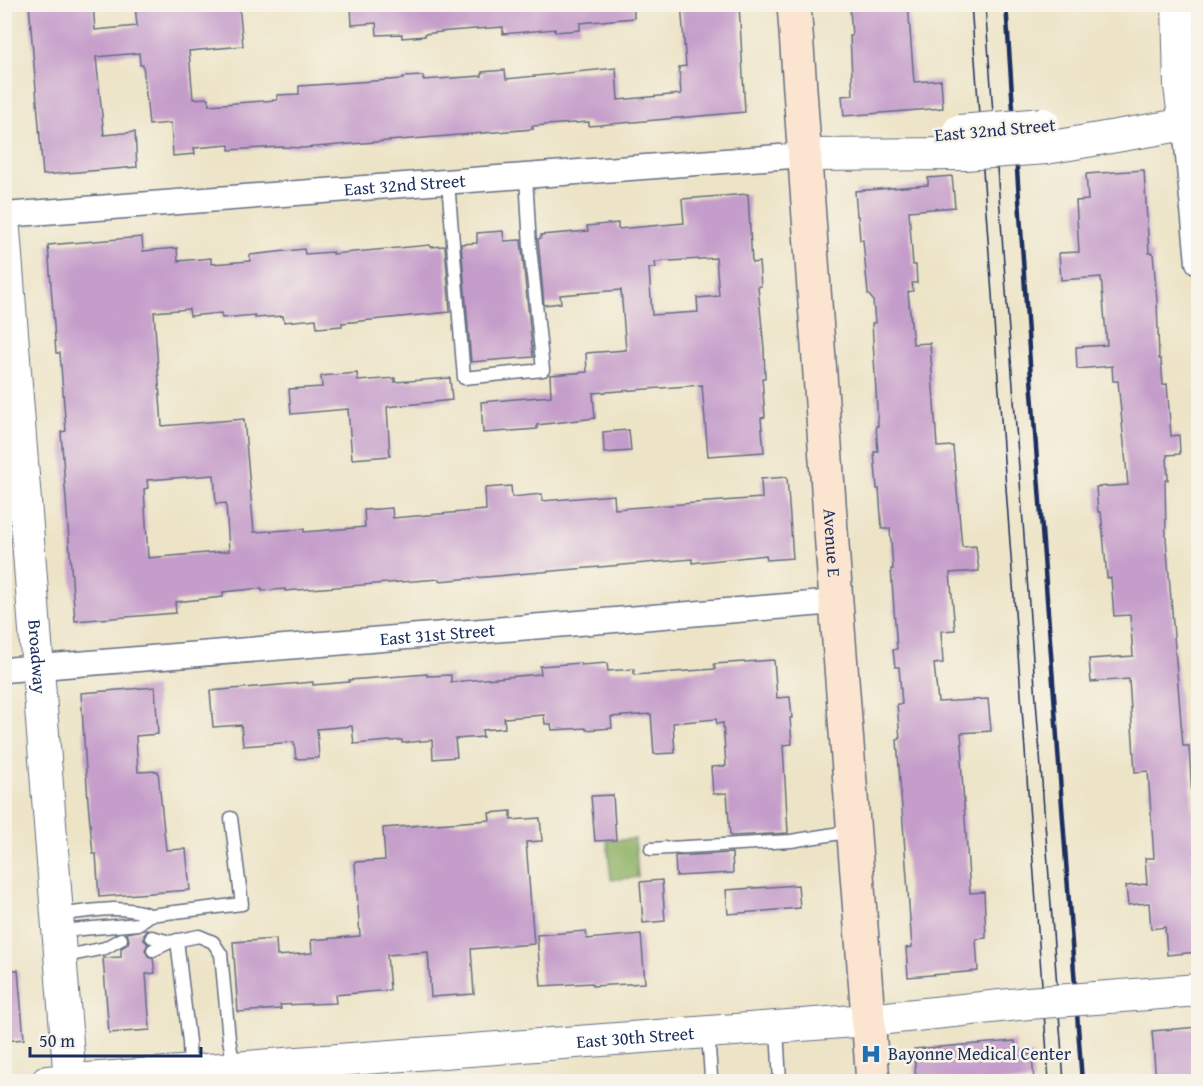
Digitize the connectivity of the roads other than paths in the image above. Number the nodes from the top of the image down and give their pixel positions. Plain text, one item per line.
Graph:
1 (794, 4) edge
2 (1178, 4) edge
3 (1192, 123) edge
4 (805, 154) junction
5 (526, 176) junction
6 (448, 182) junction
7 (4, 215) edge
8 (4, 230) edge
9 (1198, 262) edge
10 (11, 409) edge
11 (836, 602) junction
12 (39, 668) junction
13 (4, 670) edge
14 (231, 818) dead end
15 (855, 831) junction
16 (651, 849) dead end
17 (59, 934) junction
18 (152, 937) dead end
19 (174, 941) junction
20 (121, 946) dead end
21 (153, 950) dead end
22 (1198, 990) edge
23 (868, 1020) junction
24 (777, 1027) junction
25 (708, 1032) junction
26 (234, 1068) junction
27 (182, 1075) edge
28 (711, 1077) dead end
29 (62, 1081) edge
30 (780, 1082) edge
31 (873, 1082) edge

1 - 4 main road, Avenue E
2 - 3 street
3 - 4 street, East 32nd Street, bridge
3 - 9 street
4 - 5 street, East 32nd Street
4 - 11 main road, Avenue E
5 - 6 street, East 32nd Street
5 - 6 lane
6 - 7 street, East 32nd Street
8 - 10 street, Broadway
10 - 12 street, Broadway
11 - 12 street, East 31st Street
11 - 15 main road, Avenue E
12 - 13 street, East 31st Street
12 - 17 street, Broadway
14 - 17 lane
15 - 16 lane
15 - 23 main road, Avenue E
17 - 20 lane
17 - 29 street, Broadway
18 - 19 lane
19 - 21 lane
19 - 26 lane
19 - 27 lane
22 - 23 street, East 30th Street, bridge
23 - 24 street, East 30th Street
23 - 31 main road, Avenue E
24 - 25 street, East 30th Street
24 - 30 lane
25 - 26 street, East 30th Street
25 - 28 lane
26 - 27 street, East 30th Street
27 - 29 street, East 30th Street

